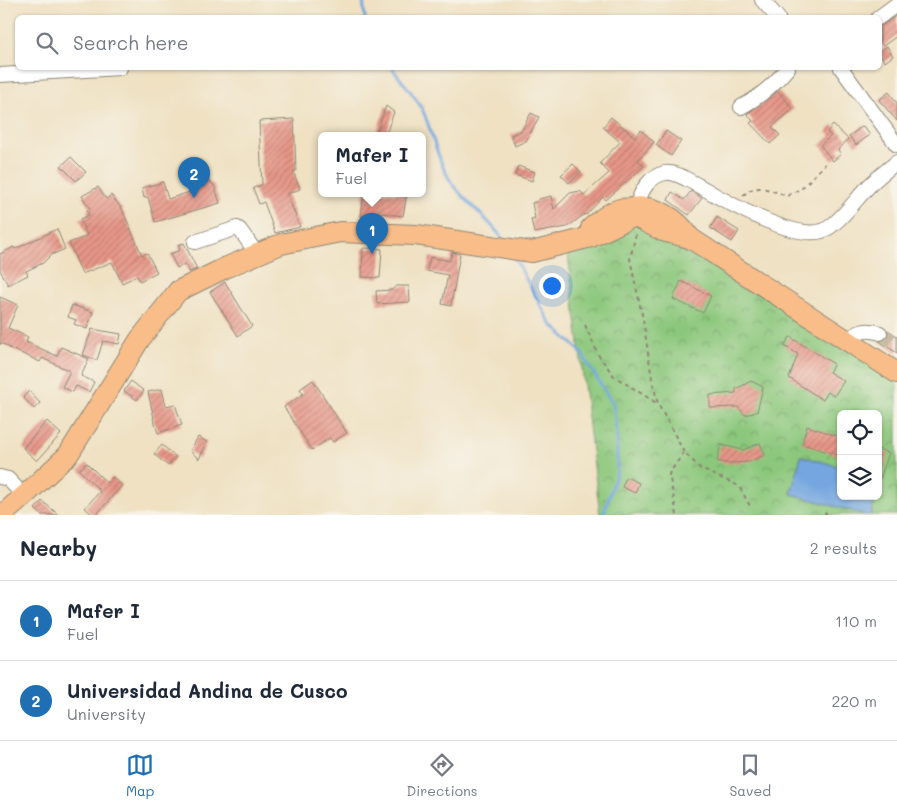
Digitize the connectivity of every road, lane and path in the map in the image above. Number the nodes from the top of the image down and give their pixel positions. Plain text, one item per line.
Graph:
1 (762, 0) edge
2 (895, 3) edge
3 (775, 15) edge
4 (881, 15) edge
5 (86, 70) edge
6 (786, 70) edge
7 (842, 70) edge
8 (0, 75) edge
9 (741, 107) dead end
10 (897, 145) edge
11 (897, 162) edge
12 (825, 164) dead end
13 (735, 206) junction
14 (637, 215) junction
15 (195, 242) dead end
16 (257, 254) junction
17 (585, 325) dead end
18 (880, 333) tunnel mouth
19 (846, 340) junction
20 (897, 373) edge
21 (658, 404) junction
22 (684, 452) junction
23 (0, 477) edge
24 (24, 496) junction
25 (751, 508) dead end
26 (828, 512) dead end
27 (2, 515) edge
28 (678, 515) edge
29 (824, 515) edge

1 - 3 street
2 - 4 street
5 - 8 street
6 - 9 street
7 - 10 street
11 - 13 street
12 - 13 path
13 - 14 street
14 - 16 highway
14 - 19 highway
14 - 21 path
15 - 16 street
16 - 24 highway
17 - 21 path
18 - 19 street
19 - 20 highway
21 - 22 path
22 - 25 path
22 - 28 path
23 - 24 street
24 - 27 highway
26 - 29 path

